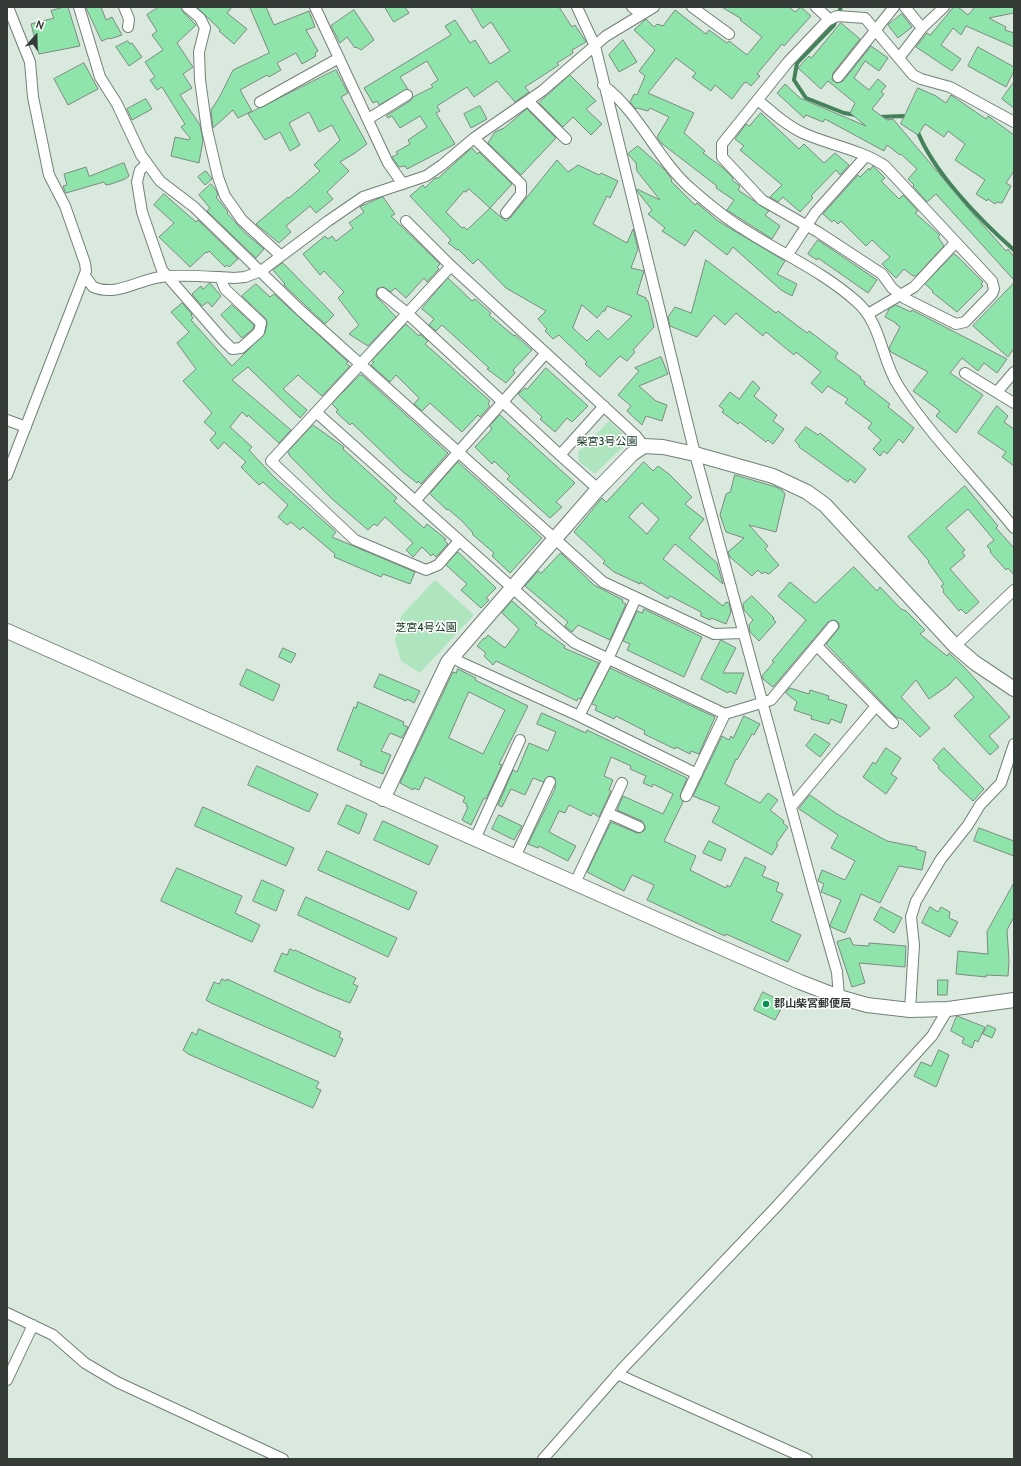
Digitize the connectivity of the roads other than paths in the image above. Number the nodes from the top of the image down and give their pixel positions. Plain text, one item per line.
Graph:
1 (8, 7) edge
2 (79, 7) edge
3 (124, 7) edge
4 (187, 7) edge
5 (315, 7) edge
6 (576, 7) edge
7 (632, 7) edge
8 (654, 7) edge
9 (692, 7) edge
10 (816, 7) edge
11 (894, 7) edge
12 (905, 7) edge
13 (944, 7) edge
14 (641, 14) junction
15 (829, 19) junction
16 (128, 27) dead end
17 (922, 28) junction
18 (875, 29) junction
19 (729, 34) dead end
20 (595, 46) junction
21 (339, 58) junction
22 (899, 58) junction
23 (838, 77) dead end
24 (603, 85) junction
25 (408, 95) dead end
26 (758, 100) junction
27 (528, 101) junction
28 (260, 102) dead end
29 (368, 119) junction
30 (1014, 122) edge
31 (474, 138) junction
32 (566, 139) dead end
33 (866, 156) junction
34 (147, 164) junction
35 (403, 184) junction
36 (506, 213) dead end
37 (406, 221) dead end
38 (806, 225) junction
39 (955, 243) junction
40 (788, 254) junction
41 (281, 256) junction
42 (451, 266) junction
43 (261, 271) junction
44 (85, 276) junction
45 (167, 277) junction
46 (220, 277) junction
47 (382, 293) dead end
48 (900, 294) junction
49 (407, 313) junction
50 (868, 314) junction
51 (546, 353) junction
52 (361, 363) junction
53 (1014, 372) edge
54 (965, 373) dead end
55 (997, 392) junction
56 (502, 402) junction
57 (1014, 403) edge
58 (604, 406) junction
59 (317, 413) junction
60 (7, 420) edge
61 (26, 427) junction
62 (644, 446) junction
63 (459, 452) junction
64 (695, 454) junction
65 (560, 455) junction
66 (7, 475) edge
67 (598, 489) junction
68 (415, 501) junction
69 (1014, 528) edge
70 (556, 539) junction
71 (459, 541) junction
72 (512, 589) junction
73 (1014, 590) edge
74 (636, 598) junction
75 (833, 626) dead end
76 (7, 631) edge
77 (743, 633) junction
78 (817, 646) junction
79 (955, 646) junction
80 (453, 656) junction
81 (608, 659) junction
82 (1014, 689) edge
83 (763, 702) junction
84 (876, 706) junction
85 (725, 714) junction
86 (579, 716) junction
87 (893, 724) dead end
88 (520, 740) dead end
89 (1014, 744) edge
90 (697, 774) junction
91 (550, 782) dead end
92 (622, 783) dead end
93 (686, 796) dead end
94 (383, 799) junction
95 (791, 807) junction
96 (608, 813) junction
97 (640, 827) dead end
98 (475, 840) junction
99 (515, 857) junction
100 (575, 883) junction
101 (839, 997) junction
102 (1014, 1000) edge
103 (948, 1009) junction
104 (910, 1010) junction
105 (7, 1313) edge
106 (33, 1325) junction
107 (617, 1374) junction
108 (7, 1380) edge
109 (283, 1459) edge
110 (543, 1459) edge
111 (807, 1459) edge

1 - 44 street
2 - 34 street
3 - 16 street
4 - 41 street
5 - 21 street
6 - 20 street
7 - 14 street
8 - 14 street
9 - 19 street
10 - 15 street
11 - 18 street
12 - 17 street
13 - 17 street
14 - 20 street
15 - 18 street
15 - 26 street
17 - 22 street
18 - 22 street
18 - 23 street
20 - 24 street
20 - 27 street
21 - 28 street
21 - 29 street
22 - 30 street
24 - 40 street
24 - 64 street
25 - 29 street
26 - 33 street
26 - 38 street
27 - 31 street
27 - 32 street
29 - 35 street
31 - 35 street
31 - 36 street
33 - 38 street
33 - 39 street
34 - 43 street
34 - 45 street
35 - 41 street
37 - 42 street
38 - 40 street
38 - 48 street
39 - 48 street
39 - 48 street
40 - 50 street
41 - 43 street
42 - 49 street
42 - 51 street
43 - 46 street
43 - 52 street
44 - 45 street
44 - 61 street
45 - 46 street
45 - 46 street
47 - 49 street
48 - 50 street
49 - 52 street
49 - 56 street
50 - 69 street
51 - 56 street
51 - 58 street
52 - 59 street
52 - 63 street
53 - 55 street
54 - 55 street
55 - 57 street
56 - 63 street
56 - 65 street
58 - 62 street
58 - 65 street
59 - 68 street
59 - 71 street
60 - 61 street
61 - 66 street
62 - 64 street
62 - 67 street
63 - 68 street
63 - 70 street
64 - 77 street
64 - 79 street
65 - 67 street
67 - 70 street
68 - 71 street
70 - 72 street
70 - 74 street
71 - 72 street
72 - 80 street
72 - 81 street
73 - 79 street
74 - 77 street
74 - 81 street
75 - 78 street
76 - 94 street
77 - 83 street
78 - 83 street
78 - 84 street
79 - 82 street
80 - 86 street
80 - 94 street
81 - 85 street
81 - 86 street
83 - 85 street
83 - 95 street
84 - 87 street
84 - 95 street
85 - 90 street
86 - 90 street
88 - 98 street
89 - 104 street
90 - 93 street
91 - 99 street
92 - 96 street
94 - 98 street
95 - 101 street
96 - 97 street
96 - 100 street
98 - 99 street
99 - 100 street
100 - 101 street
101 - 104 street
102 - 103 street
103 - 104 street
103 - 107 street
105 - 106 street
106 - 108 street
106 - 109 street
107 - 110 street
107 - 111 street

